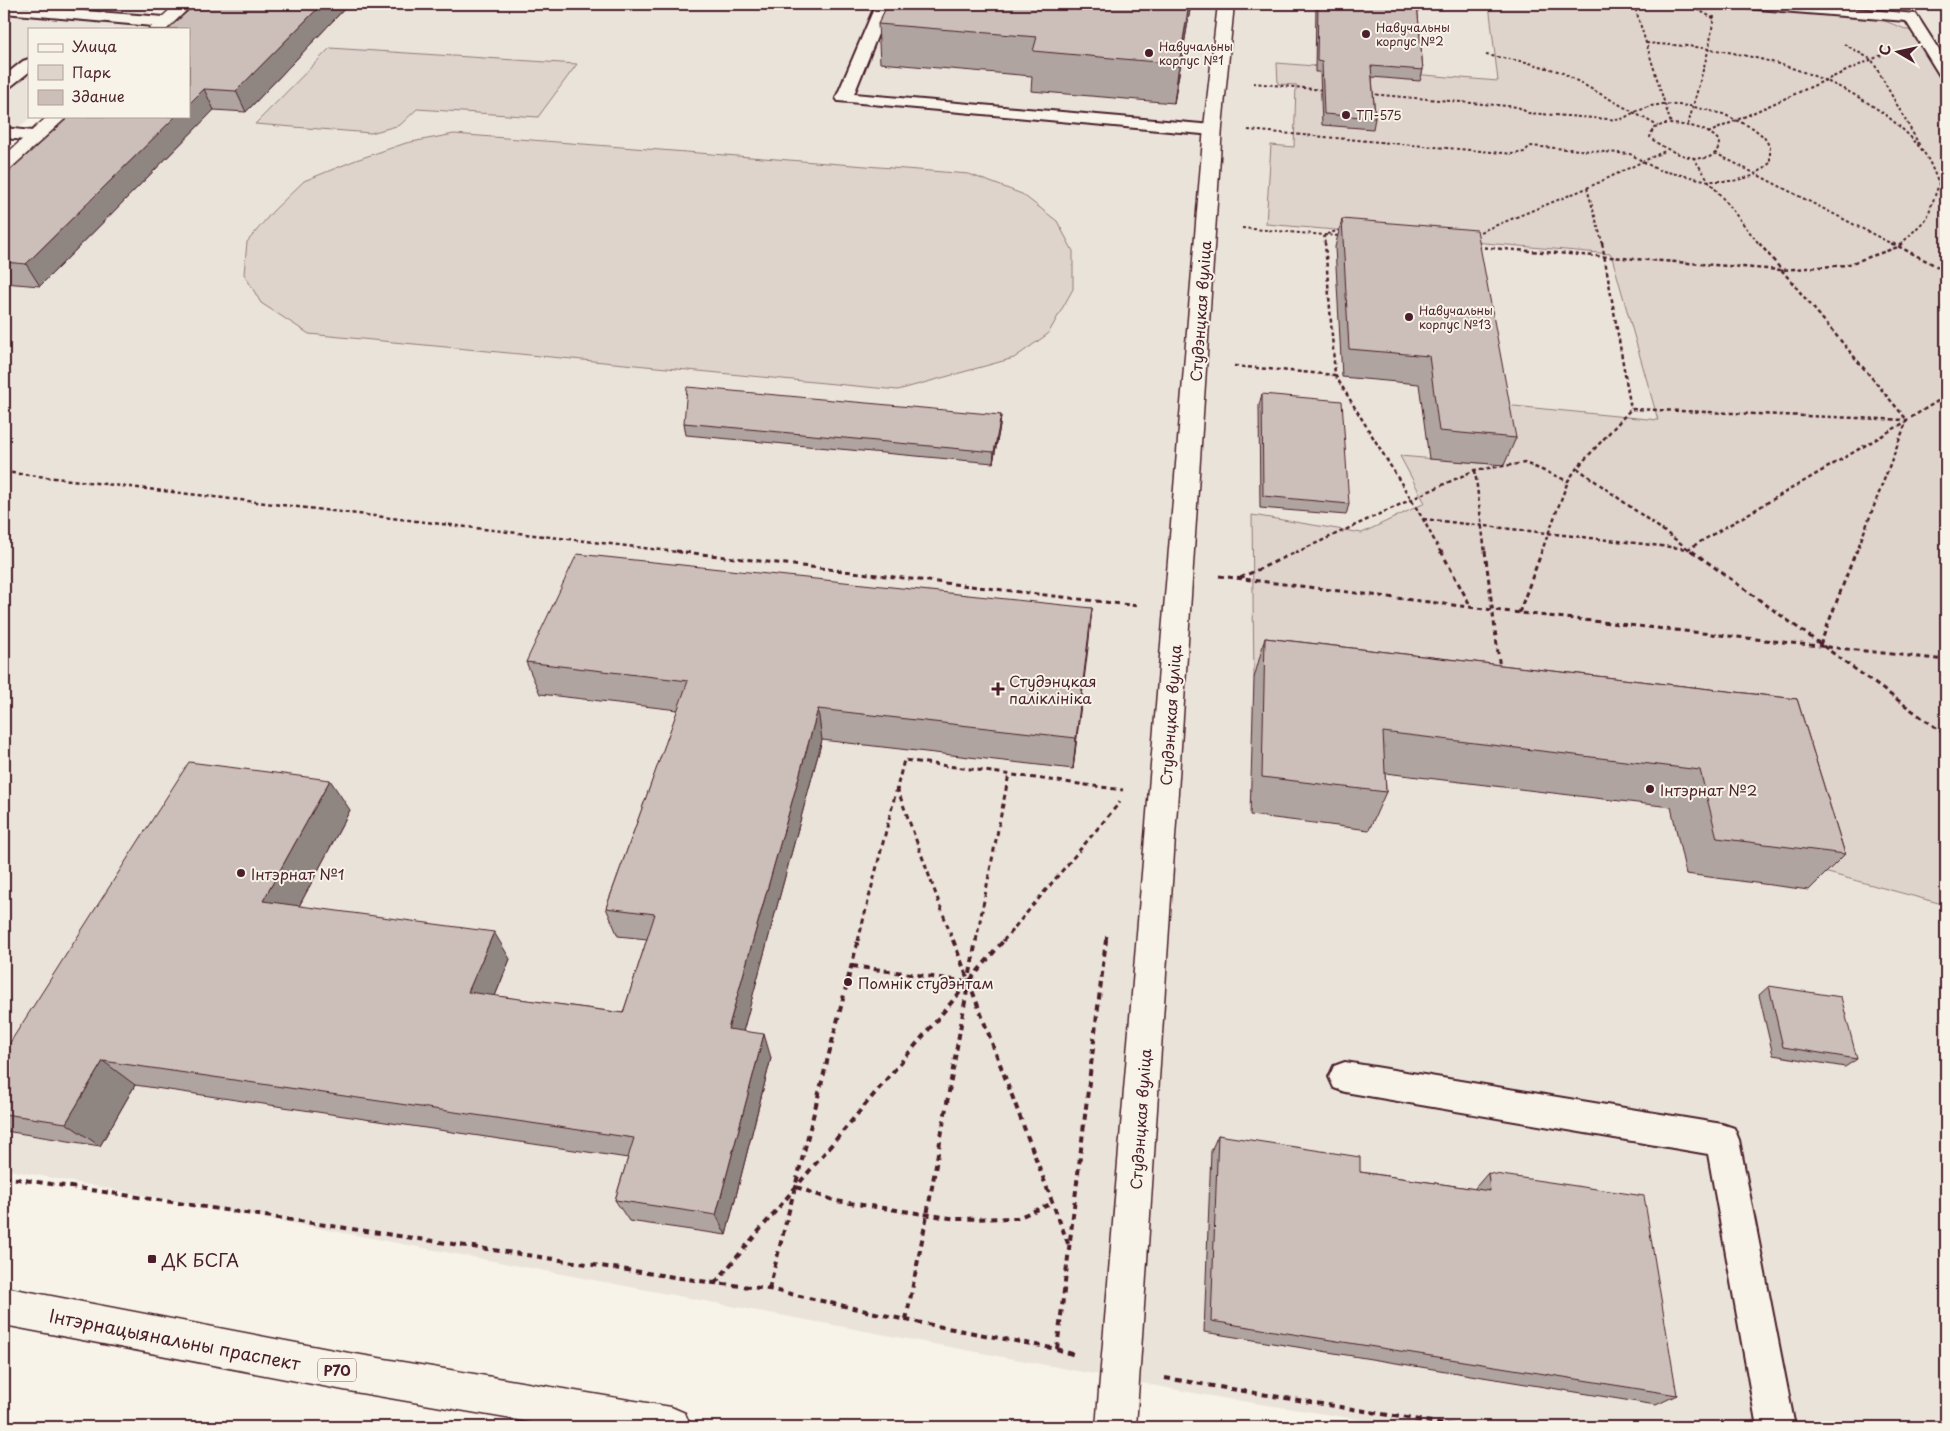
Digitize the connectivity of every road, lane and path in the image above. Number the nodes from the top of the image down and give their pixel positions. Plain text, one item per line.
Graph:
1 (185, 4) edge
2 (883, 4) edge
3 (1226, 4) edge
4 (1634, 4) edge
5 (1746, 4) edge
6 (4, 9) edge
7 (1715, 9) dead end
8 (90, 16) junction
9 (161, 25) edge
10 (75, 28) edge
11 (1923, 36) junction
12 (1841, 42) dead end
13 (1646, 43) junction
14 (1709, 48) junction
15 (1486, 56) dead end
16 (1872, 60) junction
17 (28, 65) edge
18 (1946, 73) edge
19 (1218, 80) junction
20 (1824, 82) junction
21 (4, 84) edge
22 (1327, 90) edge
23 (1366, 93) edge
24 (1665, 104) junction
25 (1693, 107) junction
26 (1632, 112) junction
27 (57, 118) edge
28 (1738, 120) junction
29 (1671, 124) junction
30 (1688, 125) junction
31 (1658, 126) junction
32 (1213, 128) junction
33 (1708, 132) junction
34 (4, 133) edge
35 (36, 136) junction
36 (1665, 151) junction
37 (1923, 151) junction
38 (1715, 153) junction
39 (1693, 157) junction
40 (1642, 162) junction
41 (4, 165) edge
42 (1755, 175) junction
43 (1709, 181) junction
44 (1939, 184) junction
45 (1587, 188) junction
46 (1946, 196) edge
47 (1207, 225) junction
48 (1348, 228) edge
49 (1324, 235) junction
50 (1344, 236) edge
51 (1470, 236) edge
52 (1470, 246) edge
53 (1898, 247) junction
54 (1606, 257) junction
55 (1781, 270) junction
56 (1946, 271) edge
57 (1196, 363) junction
58 (1334, 374) junction
59 (1946, 396) edge
60 (1631, 409) junction
61 (1908, 420) junction
62 (1577, 468) junction
63 (1475, 470) junction
64 (4, 472) edge
65 (1568, 481) junction
66 (1410, 500) junction
67 (1423, 519) junction
68 (1482, 526) junction
69 (1549, 533) junction
70 (1688, 549) junction
71 (1180, 571) junction
72 (1240, 578) junction
73 (1470, 606) junction
74 (1177, 610) junction
75 (1493, 610) junction
76 (1519, 613) junction
77 (1820, 645) junction
78 (1946, 660) edge
79 (1500, 675) edge
80 (1946, 735) edge
81 (1009, 774) junction
82 (896, 787) junction
83 (1124, 796) junction
84 (1123, 806) dead end
85 (1108, 933) dead end
86 (852, 966) junction
87 (968, 982) junction
88 (1345, 1077) dead end
89 (4, 1177) edge
90 (796, 1187) junction
91 (1053, 1203) junction
92 (927, 1215) junction
93 (1069, 1246) junction
94 (714, 1283) junction
95 (769, 1290) junction
96 (4, 1306) edge
97 (906, 1320) junction
98 (1057, 1349) junction
99 (1121, 1371) junction
100 (671, 1427) edge
101 (1116, 1427) edge
102 (1461, 1427) edge
103 (1776, 1427) edge

1 - 9 street
2 - 32 lane
3 - 19 street, Студэнцкая вуліца
4 - 13 path
5 - 11 lane
6 - 8 lane
7 - 14 path
8 - 9 lane
8 - 10 lane
11 - 16 path
11 - 18 lane
12 - 16 path
13 - 14 path
13 - 24 path
14 - 20 path
14 - 25 path
15 - 26 path
16 - 20 path
16 - 37 path
17 - 21 lane
19 - 22 path
19 - 32 street, Студэнцкая вуліца
20 - 28 path
20 - 37 path
23 - 26 path
24 - 25 path
24 - 26 path
24 - 29 path
25 - 28 path
25 - 30 path
26 - 31 path
27 - 35 street
28 - 33 path
28 - 42 path
29 - 30 path
29 - 31 path
30 - 33 path
31 - 36 path
32 - 40 path
32 - 47 street, Студэнцкая вуліца
33 - 38 path
34 - 35 lane
35 - 41 street
36 - 39 path
36 - 40 path
37 - 44 path
38 - 39 path
38 - 42 path
39 - 43 path
40 - 43 path
40 - 45 path
42 - 43 path
42 - 53 path
43 - 55 path
44 - 46 path
44 - 53 path
45 - 51 path
45 - 54 path
47 - 49 path
47 - 57 street, Студэнцкая вуліца
48 - 49 path
49 - 50 path
49 - 58 path
52 - 54 path
53 - 55 path
53 - 56 path
54 - 55 path
54 - 60 path
55 - 61 path
57 - 58 path
57 - 71 street, Студэнцкая вуліца
58 - 66 path
59 - 61 path
60 - 61 path
60 - 62 path
61 - 70 path
61 - 77 path
62 - 65 path
62 - 70 path
63 - 65 path
63 - 66 path
63 - 68 path
64 - 74 path
65 - 69 path
66 - 67 path
66 - 72 path
67 - 68 path
67 - 73 path
68 - 69 path
68 - 75 path
69 - 70 path
69 - 76 path
70 - 77 path
71 - 72 path
71 - 74 street, Студэнцкая вуліца
72 - 73 path
73 - 75 path
74 - 99 street, Студэнцкая вуліца
75 - 76 path
75 - 79 path
76 - 77 path
77 - 78 path
77 - 80 path
81 - 82 path
81 - 83 path
81 - 87 path
82 - 86 path
82 - 87 path
83 - 84 path
83 - 87 path
85 - 93 path
86 - 87 path
86 - 90 path
87 - 90 path
87 - 91 path
87 - 92 path
88 - 103 lane
89 - 94 path
90 - 92 path
90 - 94 path
90 - 95 path
91 - 92 path
91 - 93 path
92 - 97 path
93 - 98 path
94 - 95 path
95 - 97 path
96 - 100 street, Інтэрнацыянальны праспект / Р70
97 - 98 path
98 - 99 path
99 - 101 street, Студэнцкая вуліца
99 - 102 path

